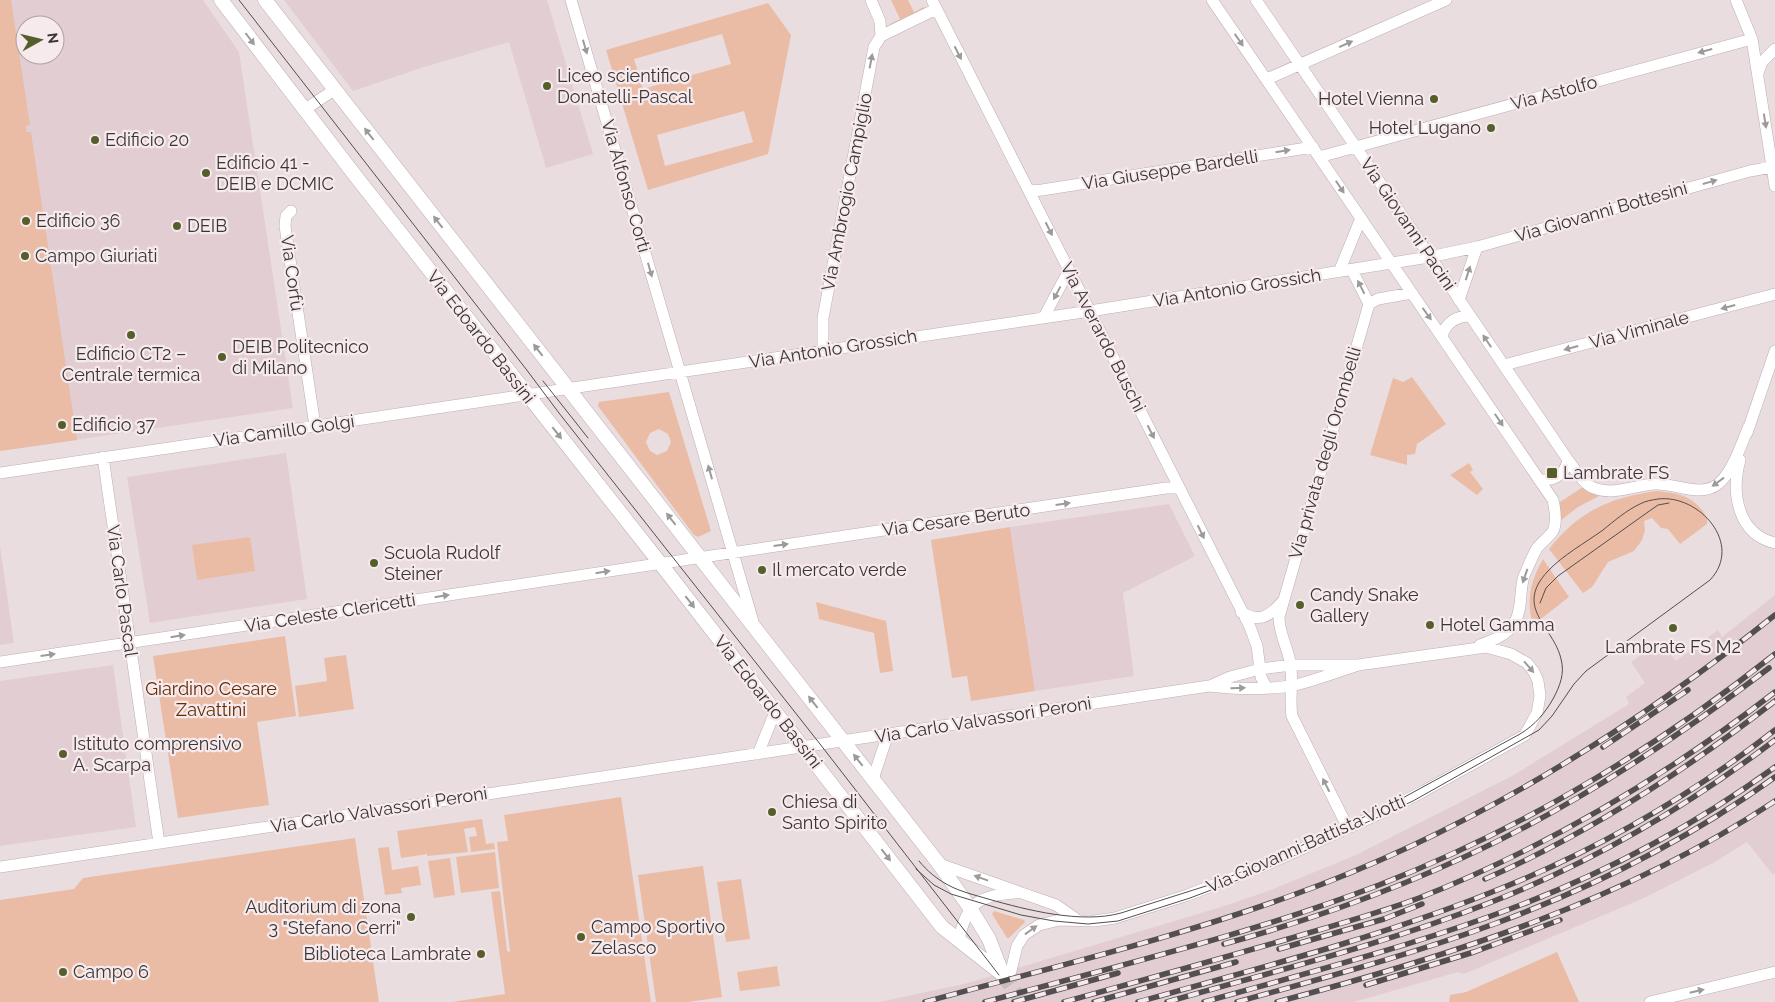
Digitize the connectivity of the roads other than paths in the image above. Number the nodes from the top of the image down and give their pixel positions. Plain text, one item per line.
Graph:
1 (221, 0) edge
2 (265, 0) edge
3 (571, 0) edge
4 (871, 0) edge
5 (1212, 0) edge
6 (1256, 0) edge
7 (1446, 0) edge
8 (1736, 0) edge
9 (934, 5) edge
10 (881, 36) junction
11 (1752, 39) junction
12 (1775, 48) edge
13 (1301, 64) junction
14 (1758, 74) junction
15 (1267, 79) junction
16 (334, 90) junction
17 (304, 110) junction
18 (1312, 147) junction
19 (1356, 147) junction
20 (1319, 157) junction
21 (1772, 167) junction
22 (1775, 186) edge
23 (1028, 189) junction
24 (291, 211) dead end
25 (1360, 218) junction
26 (1477, 247) junction
27 (1429, 257) junction
28 (1391, 263) junction
29 (1069, 270) junction
30 (1352, 270) junction
31 (1339, 272) junction
32 (1412, 293) junction
33 (1775, 294) edge
34 (1459, 300) junction
35 (1368, 304) junction
36 (1090, 311) junction
37 (1470, 316) junction
38 (1044, 317) junction
39 (1442, 335) junction
40 (823, 350) junction
41 (1775, 352) edge
42 (1504, 365) junction
43 (680, 372) junction
44 (568, 388) junction
45 (527, 394) junction
46 (315, 426) junction
47 (1749, 426) junction
48 (103, 458) junction
49 (1568, 460) junction
50 (0, 473) edge
51 (1539, 480) junction
52 (1179, 488) junction
53 (1775, 543) edge
54 (733, 553) junction
55 (700, 558) junction
56 (660, 563) junction
57 (1282, 602) junction
58 (1521, 607) joint
59 (1241, 612) junction
60 (755, 627) junction
61 (130, 643) junction
62 (1472, 648) junction
63 (0, 662) edge
64 (1358, 664) junction
65 (1291, 665) junction
66 (1260, 669) junction
67 (1209, 686) junction
68 (1292, 686) junction
69 (1266, 687) junction
70 (775, 712) junction
71 (888, 734) junction
72 (1525, 735) joint
73 (843, 741) junction
74 (803, 747) junction
75 (758, 754) junction
76 (873, 779) junction
77 (1348, 828) junction
78 (159, 843) junction
79 (939, 864) junction
80 (0, 867) edge
81 (1022, 893) junction
82 (970, 908) junction
83 (1076, 919) junction
84 (959, 940) junction
85 (1011, 971) tunnel mouth
86 (1775, 972) edge
87 (1650, 1002) edge

1 -> 17 street, Via Edoardo Bassini
2 - 16 street, Via Edoardo Bassini
3 -> 43 street, Via Alfonso Corti
4 - 10 street
5 -> 15 street, Via Giovanni Pacini
6 - 13 street, Via Giovanni Pacini
13 -> 7 street
8 - 11 street
9 - 10 street
9 -> 23 street, Via Averardo Buschi
40 -> 10 street, Via Ambrogio Campiglio
11 - 12 street
11 - 14 street
11 -> 19 street, Via Astolfo
12 - 14 street
13 - 15 street
13 - 19 street, Via Giovanni Pacini
14 -> 21 street
15 - 18 street, Via Giovanni Pacini
16 - 17 street
44 -> 16 street, Via Edoardo Bassini
17 - 45 street, Via Edoardo Bassini
18 - 20 street, Via Giovanni Pacini
23 -> 18 street, Via Giuseppe Bardelli
19 - 20 street, Via Giovanni Pacini
19 - 27 street, Via Giovanni Pacini
20 -> 25 street, Via Giovanni Pacini
21 - 22 street
26 -> 21 street, Via Giovanni Bottesini
23 -> 29 street, Via Averardo Buschi
24 - 46 street, Via Corfù
25 - 28 street, Via Giovanni Pacini
25 - 31 street, Via Giovanni Pacini
26 - 27 street, Via Giovanni Bottesini
34 -> 26 street, Via Giovanni Pacini
27 - 28 street, Via Antonio Grossich
27 - 34 street, Via Giovanni Pacini
28 - 30 street, Via Antonio Grossich
28 - 32 street, Via Giovanni Pacini
29 - 36 street, Via Averardo Buschi
29 -> 38 street
30 - 31 street, Via Antonio Grossich
35 -> 30 street
31 - 36 street, Via Antonio Grossich
32 - 35 street, Via Giovanni Pacini
32 -> 39 street, Via Giovanni Pacini
33 -> 42 street, Via Viminale
34 - 37 street, Via Giovanni Pacini
35 - 57 street, Via privata degli Orombelli
36 - 38 street, Via Antonio Grossich
36 -> 52 street, Via Averardo Buschi
37 - 39 street
42 -> 37 street, Via Giovanni Pacini
38 - 40 street, Via Antonio Grossich
39 -> 51 street, Via Giovanni Pacini
40 - 43 street, Via Antonio Grossich
41 - 47 street
42 - 49 street, Via Giovanni Pacini
43 - 44 street
54 -> 43 street, Via Edoardo Bassini
44 - 45 street, Via Camillo Golgi
55 -> 44 street, Via Edoardo Bassini
45 - 46 street, Via Camillo Golgi
45 -> 56 street, Via Edoardo Bassini
46 - 48 street, Via Camillo Golgi
47 -> 49 street, Via Giovanni Pacini
47 - 53 street
48 - 50 street, Via Camillo Golgi
48 - 61 street, Via Carlo Pascal
49 - 51 street
51 -> 58 street, Via Giovanni Pacini
54 -> 52 street, Via Cesare Beruto
52 -> 59 street, Via Averardo Buschi
54 - 55 street
54 - 60 street, Via Edoardo Bassini
55 - 56 street
55 - 60 street, Via Edoardo Bassini
61 -> 56 street, Via Celeste Clericetti
56 -> 70 street, Via Edoardo Bassini
57 - 59 street
57 - 65 street, Via privata degli Orombelli
58 - 62 street, Via Carlo Valvassori Peroni
59 - 66 street, Via Averardo Buschi
73 -> 60 street, Via Edoardo Bassini
63 -> 61 street, Via Celeste Clericetti
61 - 78 street, Via Carlo Pascal
62 - 64 street, Via Carlo Valvassori Peroni
62 -> 72 street, Via Carlo Valvassori Peroni
64 - 65 street, Via Carlo Valvassori Peroni
64 - 68 street, Via Carlo Valvassori Peroni
65 - 66 street, Via Carlo Valvassori Peroni
65 - 68 street
66 - 67 street, Via Carlo Valvassori Peroni
66 - 69 street
67 -> 69 street, Via Carlo Valvassori Peroni
67 - 71 street, Via Carlo Valvassori Peroni
68 - 69 street, Via Carlo Valvassori Peroni
77 -> 68 street
70 - 74 street, Via Edoardo Bassini
70 - 75 street
71 - 73 street, Via Carlo Valvassori Peroni
71 - 76 street
72 - 77 street, Via Giovanni Battista Viotti
73 - 74 street, Via Carlo Valvassori Peroni
76 -> 73 street, Via Edoardo Bassini
74 - 75 street, Via Carlo Valvassori Peroni
74 -> 84 street, Via Edoardo Bassini
75 - 78 street, Via Carlo Valvassori Peroni
76 - 79 street, Via Edoardo Bassini
77 - 83 street, Via Giovanni Battista Viotti
78 - 80 street, Via Carlo Valvassori Peroni
81 -> 79 street
79 - 82 street, Via Edoardo Bassini
81 - 82 street
81 - 83 street
82 - 84 street
82 - 84 street, Via Edoardo Bassini
85 -> 83 street, Via Giovanni Battista Viotti
87 -> 86 street

